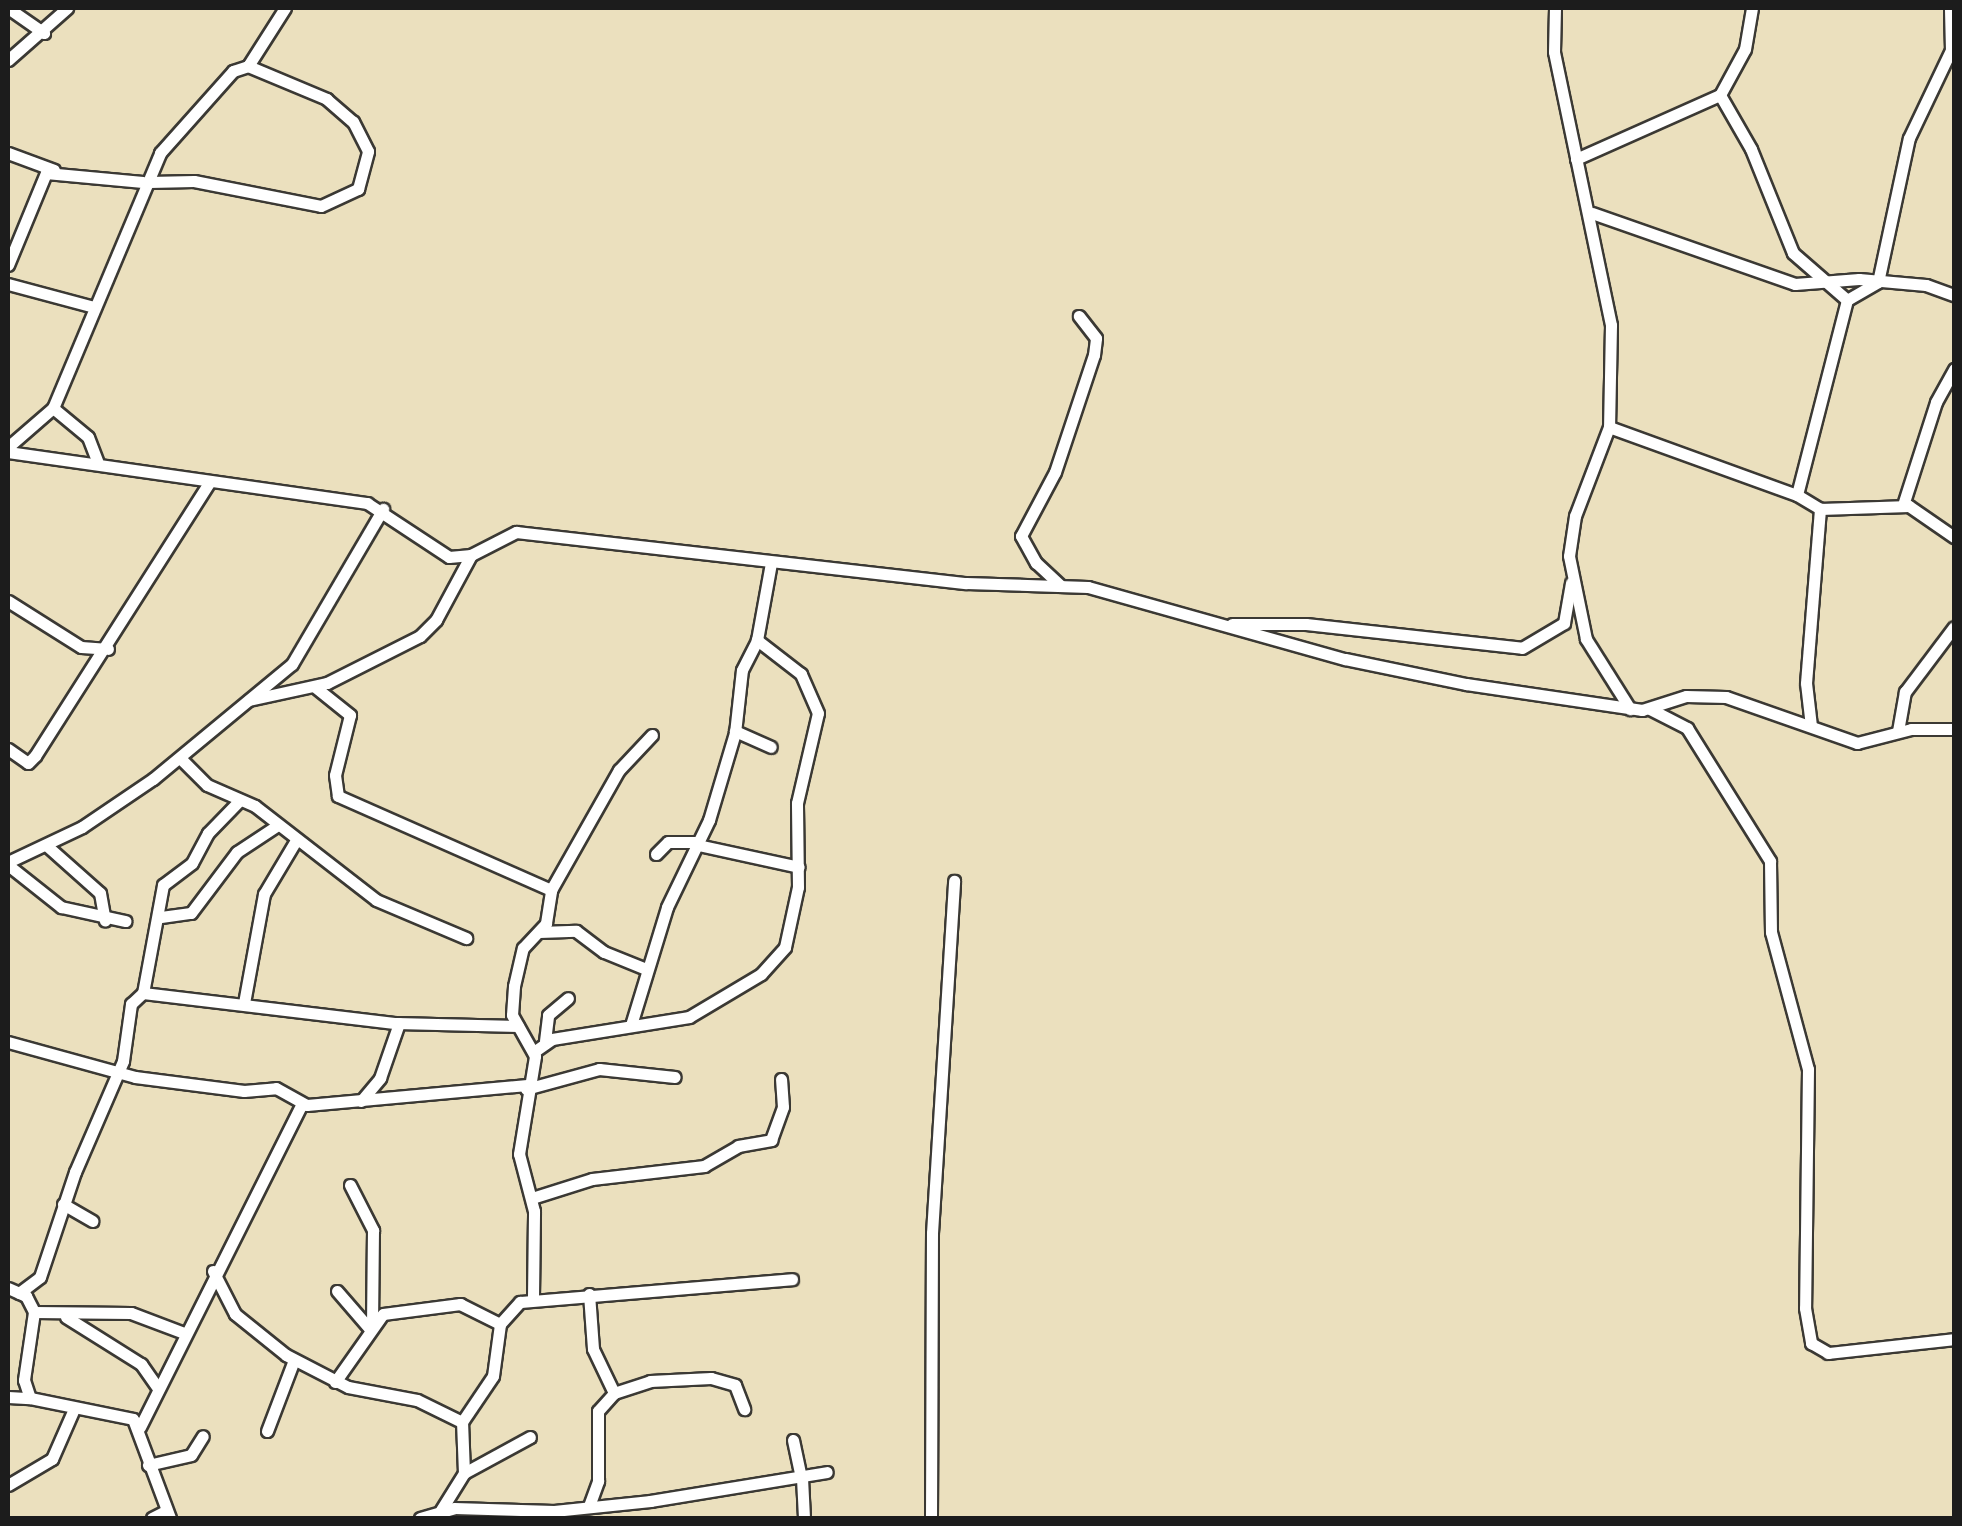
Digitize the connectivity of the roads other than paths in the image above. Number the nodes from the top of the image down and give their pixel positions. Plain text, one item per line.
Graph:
1 (8, 8) edge
2 (67, 8) edge
3 (286, 8) edge
4 (1554, 8) edge
5 (1752, 8) edge
6 (1950, 8) edge
7 (44, 33) junction
8 (8, 60) edge
9 (248, 66) junction
10 (1720, 96) junction
11 (8, 153) edge
12 (1576, 160) junction
13 (54, 170) junction
14 (146, 182) junction
15 (1592, 214) junction
16 (8, 265) edge
17 (1826, 282) junction
18 (1878, 282) junction
19 (8, 284) edge
20 (1954, 295) edge
21 (1847, 300) junction
22 (94, 307) junction
23 (1080, 316) dead end
24 (1954, 368) edge
25 (53, 408) junction
26 (1609, 427) junction
27 (8, 449) edge
28 (97, 461) junction
29 (210, 481) junction
30 (1797, 495) junction
31 (1903, 505) junction
32 (383, 509) junction
33 (1820, 509) junction
34 (1954, 537) edge
35 (471, 555) junction
36 (771, 563) junction
37 (1572, 579) junction
38 (1061, 585) junction
39 (8, 601) edge
40 (1218, 625) junction
41 (1954, 627) edge
42 (757, 640) junction
43 (108, 648) junction
44 (316, 687) junction
45 (246, 701) junction
46 (1630, 709) junction
47 (1650, 709) junction
48 (1811, 726) junction
49 (1954, 729) edge
50 (735, 731) junction
51 (1898, 731) junction
52 (652, 735) dead end
53 (771, 747) dead end
54 (8, 749) edge
55 (180, 758) junction
56 (240, 800) junction
57 (278, 824) junction
58 (295, 842) junction
59 (698, 843) junction
60 (46, 846) junction
61 (656, 854) dead end
62 (8, 864) edge
63 (798, 867) junction
64 (954, 881) dead end
65 (551, 890) junction
66 (161, 917) junction
67 (105, 921) junction
68 (125, 922) dead end
69 (539, 932) junction
70 (466, 938) dead end
71 (646, 969) junction
72 (142, 993) junction
73 (568, 998) dead end
74 (244, 1003) junction
75 (398, 1023) junction
76 (632, 1025) junction
77 (518, 1026) junction
78 (545, 1041) junction
79 (8, 1042) edge
80 (534, 1051) junction
81 (117, 1072) junction
82 (674, 1077) dead end
83 (780, 1079) dead end
84 (526, 1087) junction
85 (361, 1101) junction
86 (302, 1104) junction
87 (350, 1185) dead end
88 (532, 1198) junction
89 (63, 1204) junction
90 (92, 1221) dead end
91 (213, 1271) junction
92 (792, 1279) dead end
93 (13, 1290) edge
94 (337, 1291) dead end
95 (589, 1294) junction
96 (533, 1297) junction
97 (34, 1312) junction
98 (66, 1317) junction
99 (500, 1324) junction
100 (370, 1326) junction
101 (184, 1333) junction
102 (1954, 1339) edge
103 (294, 1360) junction
104 (335, 1382) junction
105 (158, 1388) junction
106 (614, 1393) junction
107 (8, 1396) edge
108 (30, 1398) junction
109 (744, 1409) dead end
110 (74, 1410) junction
111 (462, 1422) junction
112 (140, 1426) junction
113 (266, 1431) dead end
114 (203, 1436) dead end
115 (530, 1437) dead end
116 (793, 1440) dead end
117 (148, 1465) junction
118 (827, 1472) dead end
119 (464, 1473) junction
120 (801, 1478) junction
121 (8, 1485) edge
122 (589, 1506) junction
123 (436, 1514) edge
124 (168, 1515) edge
125 (152, 1518) edge
126 (420, 1518) edge
127 (804, 1518) edge
128 (931, 1518) edge

1 - 7 street
2 - 7 street
3 - 9 street
4 - 12 street
5 - 10 street
6 - 18 street
7 - 8 street
9 - 14 street
9 - 14 street
10 - 12 street
10 - 17 street
11 - 13 street
12 - 15 street
13 - 14 street
13 - 16 street
14 - 22 street
15 - 17 street
15 - 26 street
17 - 18 street
17 - 21 street
18 - 20 street
18 - 21 street
19 - 22 street
21 - 30 street
22 - 25 street
23 - 38 street
24 - 31 street
25 - 27 street
25 - 28 street
26 - 30 street
26 - 37 street
27 - 28 street
28 - 29 street
29 - 32 street
29 - 43 street
30 - 33 street
31 - 33 street
31 - 34 street
32 - 35 street
32 - 45 street
33 - 48 street
35 - 36 street
35 - 44 street
36 - 38 street
36 - 42 street
37 - 40 street
37 - 46 street
38 - 40 street
39 - 43 street
40 - 46 street
41 - 51 street
42 - 50 street
42 - 63 street
43 - 54 street
44 - 45 street
44 - 65 street
45 - 55 street
46 - 47 street
47 - 48 street
47 - 102 street
48 - 51 street
49 - 51 street
50 - 53 street
50 - 59 street
52 - 65 street
55 - 56 street
55 - 60 street
56 - 57 street
56 - 66 street
57 - 58 street
57 - 66 street
58 - 70 street
58 - 74 street
59 - 61 street
59 - 63 street
59 - 71 street
60 - 62 street
60 - 67 street
62 - 67 street
63 - 76 street
64 - 128 street
65 - 69 street
66 - 72 street
67 - 68 street
69 - 71 street
69 - 77 street
71 - 76 street
72 - 74 street
72 - 81 street
73 - 78 street
74 - 75 street
75 - 77 street
75 - 85 street
76 - 78 street
77 - 80 street
78 - 80 street
79 - 81 street
80 - 84 street
81 - 86 street
81 - 89 street
82 - 84 street
83 - 88 street
84 - 85 street
84 - 88 street
85 - 86 street
86 - 91 street
87 - 100 street
88 - 96 street
89 - 90 street
89 - 93 street
91 - 101 street
91 - 103 street
92 - 95 street
93 - 97 street
94 - 100 street
95 - 96 street
95 - 106 street
96 - 99 street
97 - 98 street
97 - 108 street
98 - 101 street
98 - 105 street
99 - 100 street
99 - 111 street
100 - 104 street
101 - 105 street
103 - 104 street
103 - 113 street
104 - 111 street
105 - 112 street
106 - 109 street
106 - 122 street
107 - 108 street
108 - 110 street
110 - 112 street
110 - 121 street
111 - 119 street
112 - 117 street
114 - 117 street
115 - 119 street
116 - 120 street
117 - 124 street
118 - 120 street
119 - 123 street
120 - 122 street
120 - 127 street
122 - 123 street
123 - 126 street
124 - 125 street

